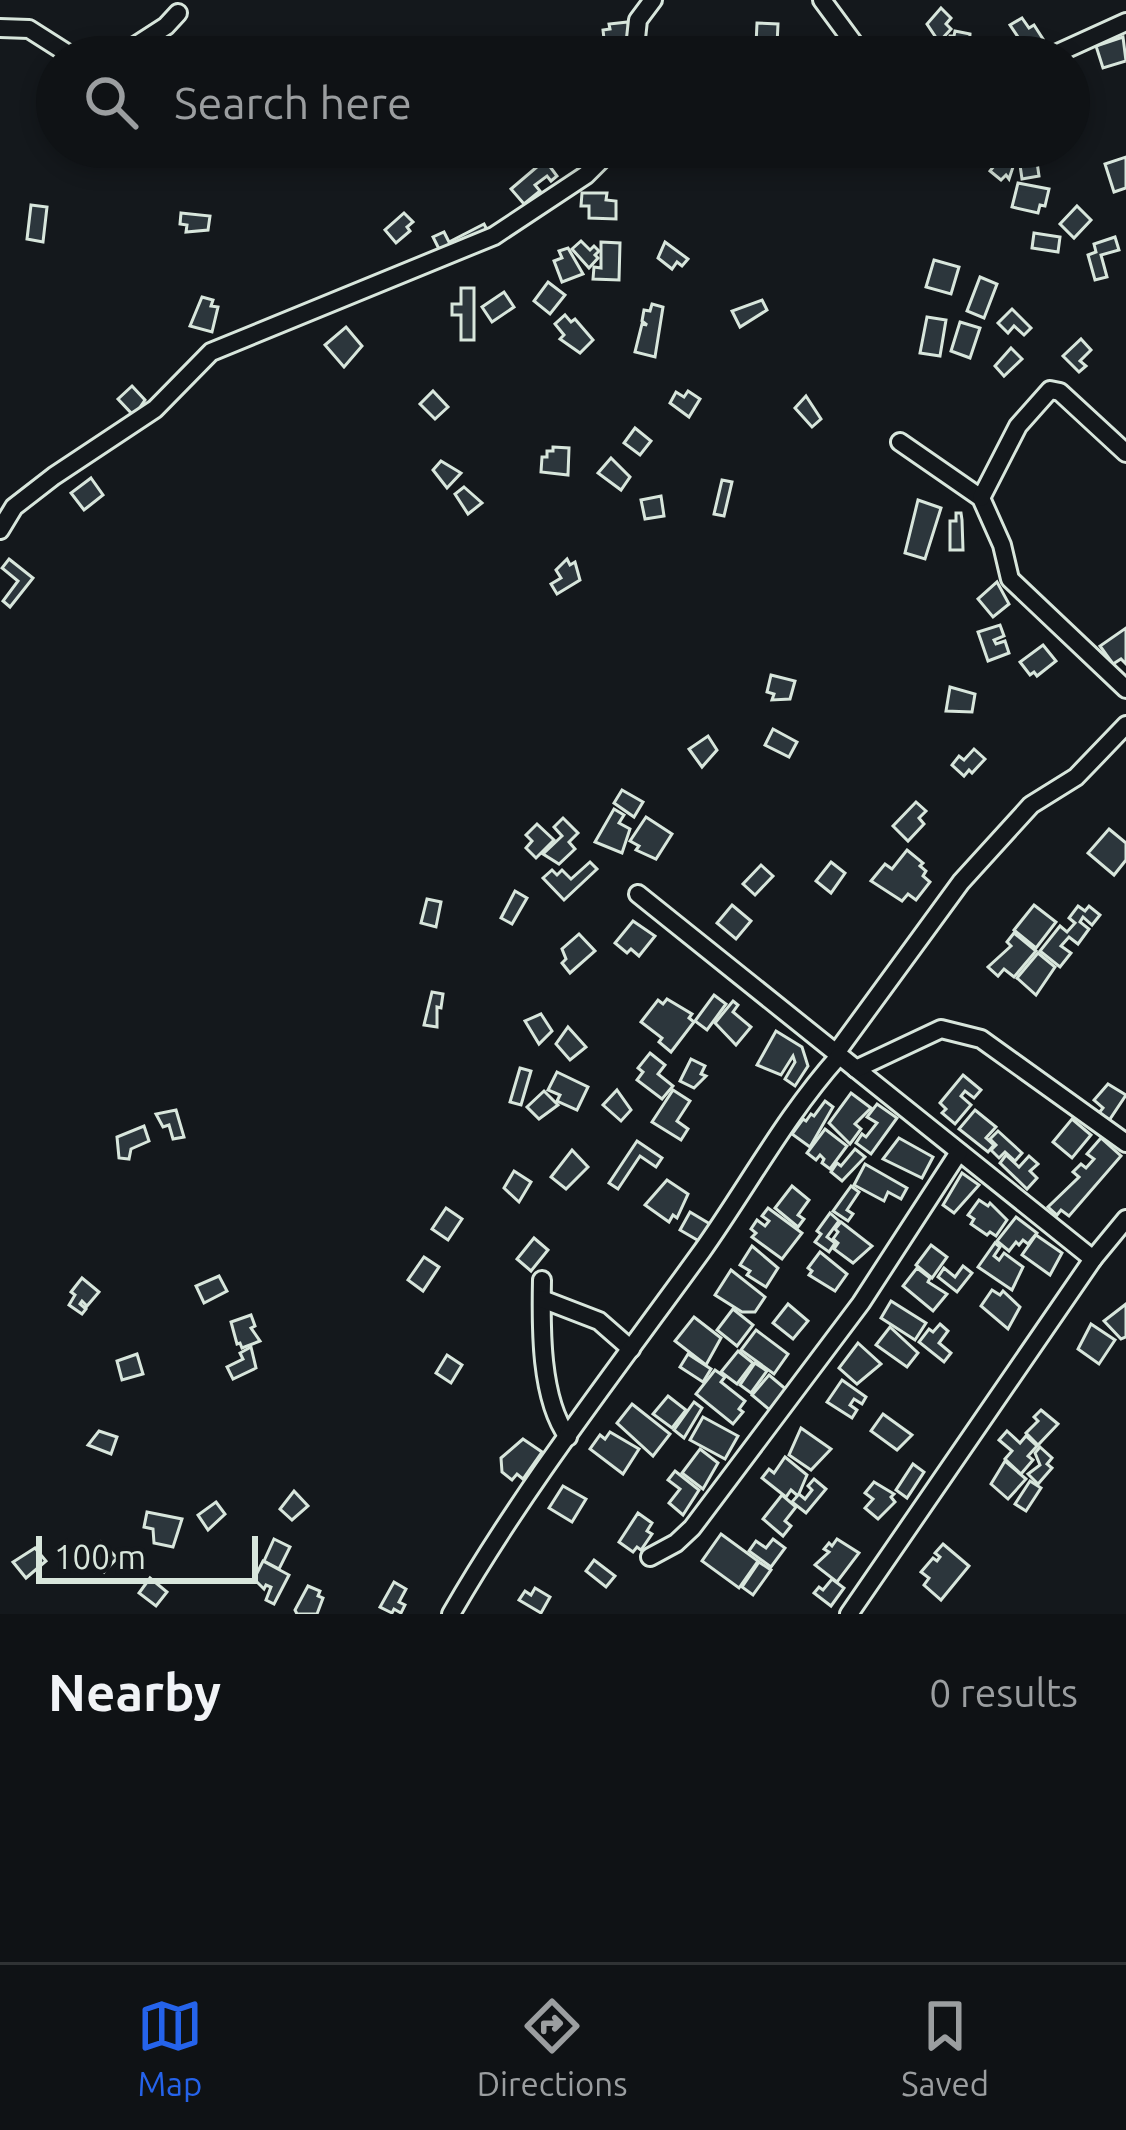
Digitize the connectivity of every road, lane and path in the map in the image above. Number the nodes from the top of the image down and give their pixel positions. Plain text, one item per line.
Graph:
1 (652, 0) edge
2 (822, 0) edge
3 (178, 13) dead end
4 (1126, 22) edge
5 (0, 28) edge
6 (40, 36) edge
7 (151, 36) edge
8 (636, 36) edge
9 (849, 36) edge
10 (1090, 38) edge
11 (593, 168) edge
12 (900, 442) dead end
13 (1126, 453) edge
14 (981, 498) junction
15 (7, 505) edge
16 (0, 530) edge
17 (1126, 689) edge
18 (1126, 725) edge
19 (638, 894) dead end
20 (837, 1054) junction
21 (856, 1069) junction
22 (1126, 1143) edge
23 (959, 1152) junction
24 (1126, 1219) edge
25 (1093, 1259) junction
26 (631, 1349) junction
27 (568, 1437) junction
28 (650, 1557) dead end
29 (451, 1614) edge
30 (849, 1614) edge

1 - 8 street
2 - 9 street
3 - 7 street
4 - 10 street
5 - 6 street
11 - 15 street
12 - 14 street
13 - 14 street
14 - 17 street
15 - 16 street
18 - 20 street
19 - 20 street
20 - 21 street
20 - 26 street
21 - 22 street
21 - 23 street
23 - 25 street
23 - 28 street
24 - 25 street
25 - 30 street
26 - 27 street
26 - 27 street
27 - 29 street

